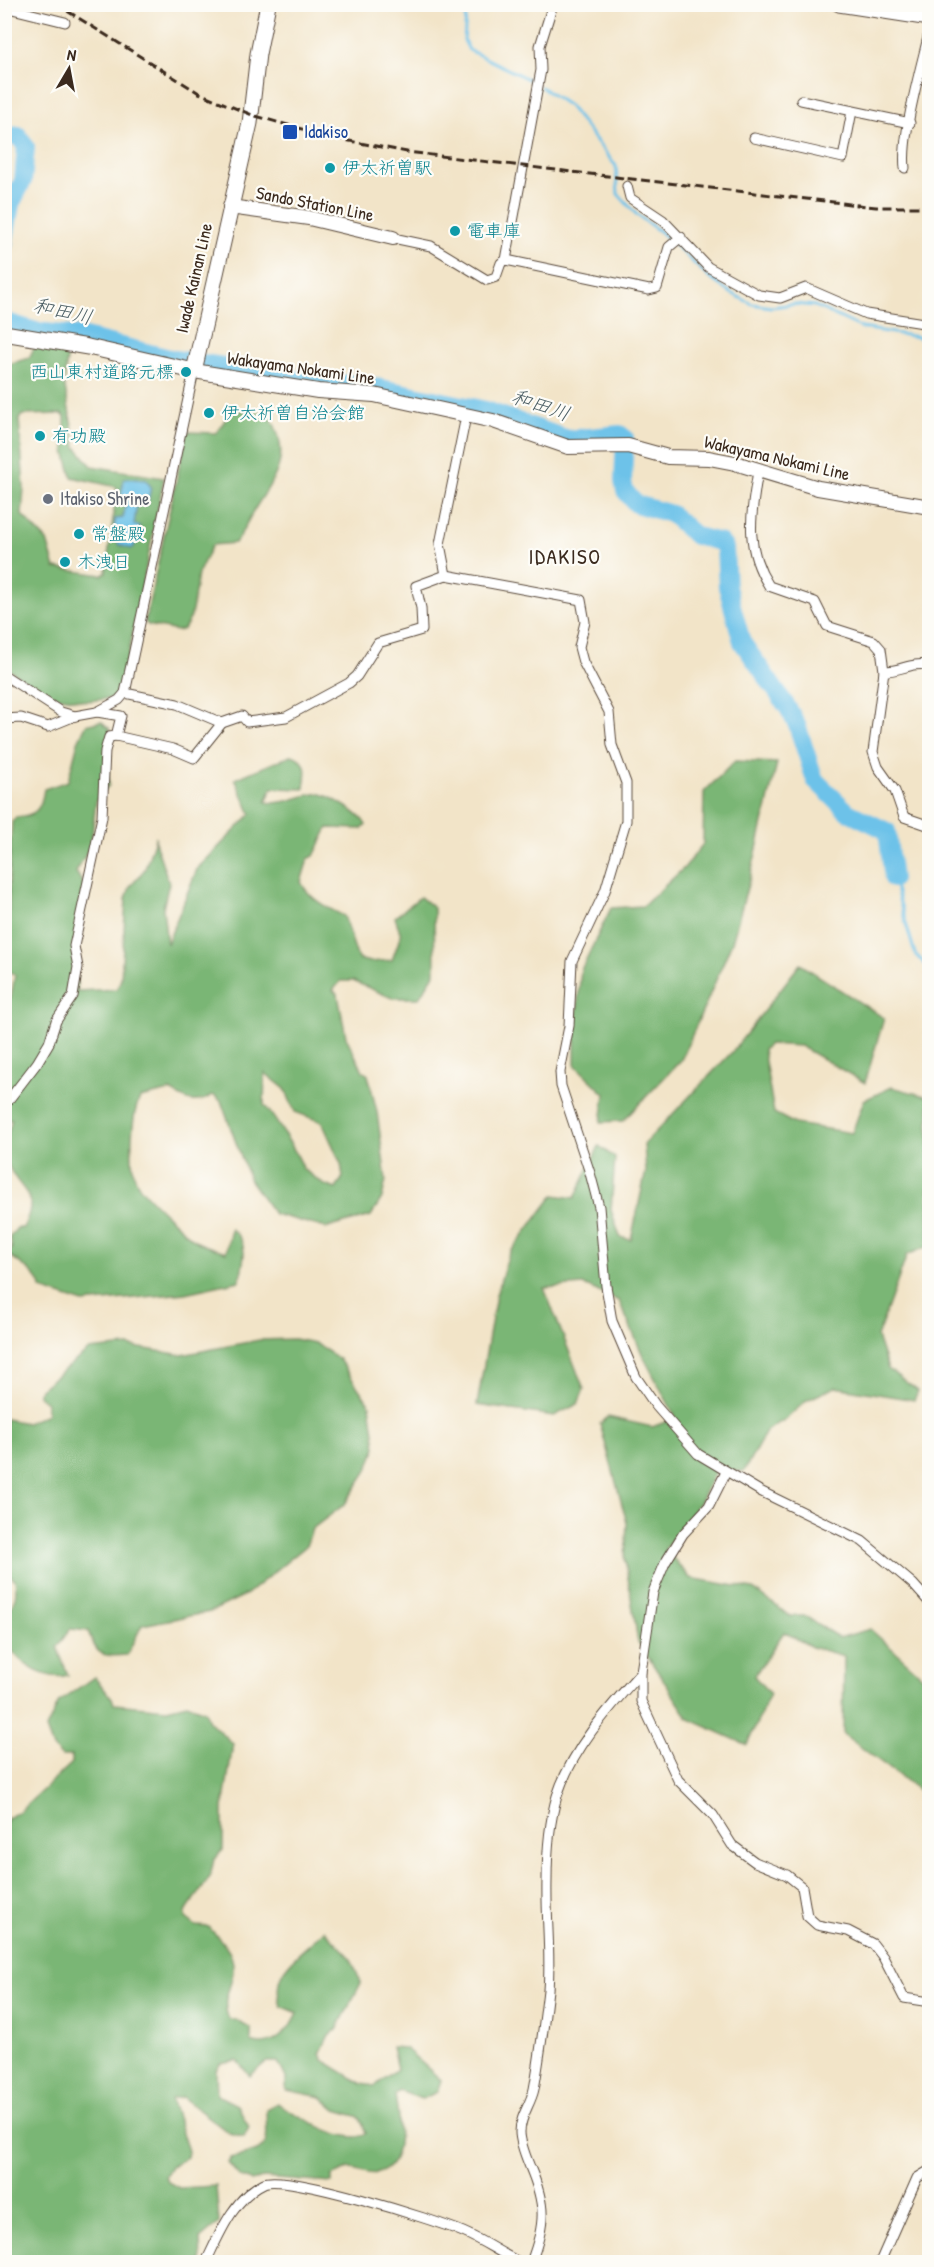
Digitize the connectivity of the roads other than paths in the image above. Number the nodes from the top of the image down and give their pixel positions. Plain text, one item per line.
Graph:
1 (268, 4) edge
2 (553, 4) edge
3 (839, 4) edge
4 (4, 7) edge
5 (930, 18) edge
6 (65, 22) dead end
7 (930, 29) edge
8 (801, 100) dead end
9 (852, 111) junction
10 (910, 123) junction
11 (754, 138) dead end
12 (905, 168) dead end
13 (627, 186) dead end
14 (230, 207) junction
15 (681, 237) junction
16 (393, 238) joint
17 (506, 261) junction
18 (930, 324) edge
19 (4, 333) edge
20 (195, 365) junction
21 (466, 416) junction
22 (758, 471) junction
23 (930, 507) edge
24 (446, 575) junction
25 (930, 665) edge
26 (884, 671) junction
27 (4, 675) edge
28 (125, 693) junction
29 (97, 712) junction
30 (75, 716) junction
31 (4, 719) edge
32 (222, 723) junction
33 (116, 736) junction
34 (930, 826) edge
35 (4, 1106) edge
36 (726, 1472) junction
37 (930, 1603) edge
38 (641, 1672) junction
39 (930, 2002) edge
40 (930, 2170) edge
41 (206, 2262) edge
42 (519, 2262) edge
43 (531, 2262) edge
44 (880, 2262) edge

1 - 14 main road, Iwade Kainan Line
2 - 17 street
3 - 5 main road
4 - 6 street
7 - 10 street
8 - 9 street
9 - 10 street
9 - 11 street
10 - 12 street
13 - 15 street
14 - 16 main road, Sando Station Line
14 - 20 main road, Iwade Kainan Line
15 - 17 street
15 - 18 street
16 - 17 street
19 - 20 main road
20 - 21 main road, Wakayama Nokami Line
20 - 28 street
21 - 22 main road, Wakayama Nokami Line
21 - 24 street
22 - 23 main road, Wakayama Nokami Line
22 - 26 street
24 - 32 street
24 - 36 street
25 - 26 street
26 - 34 street
27 - 30 street
28 - 29 street
28 - 32 street
29 - 30 street
29 - 33 street
30 - 31 street
32 - 33 street
33 - 35 street
36 - 37 street
36 - 38 street
38 - 39 street
38 - 43 street
40 - 44 street
41 - 42 street

